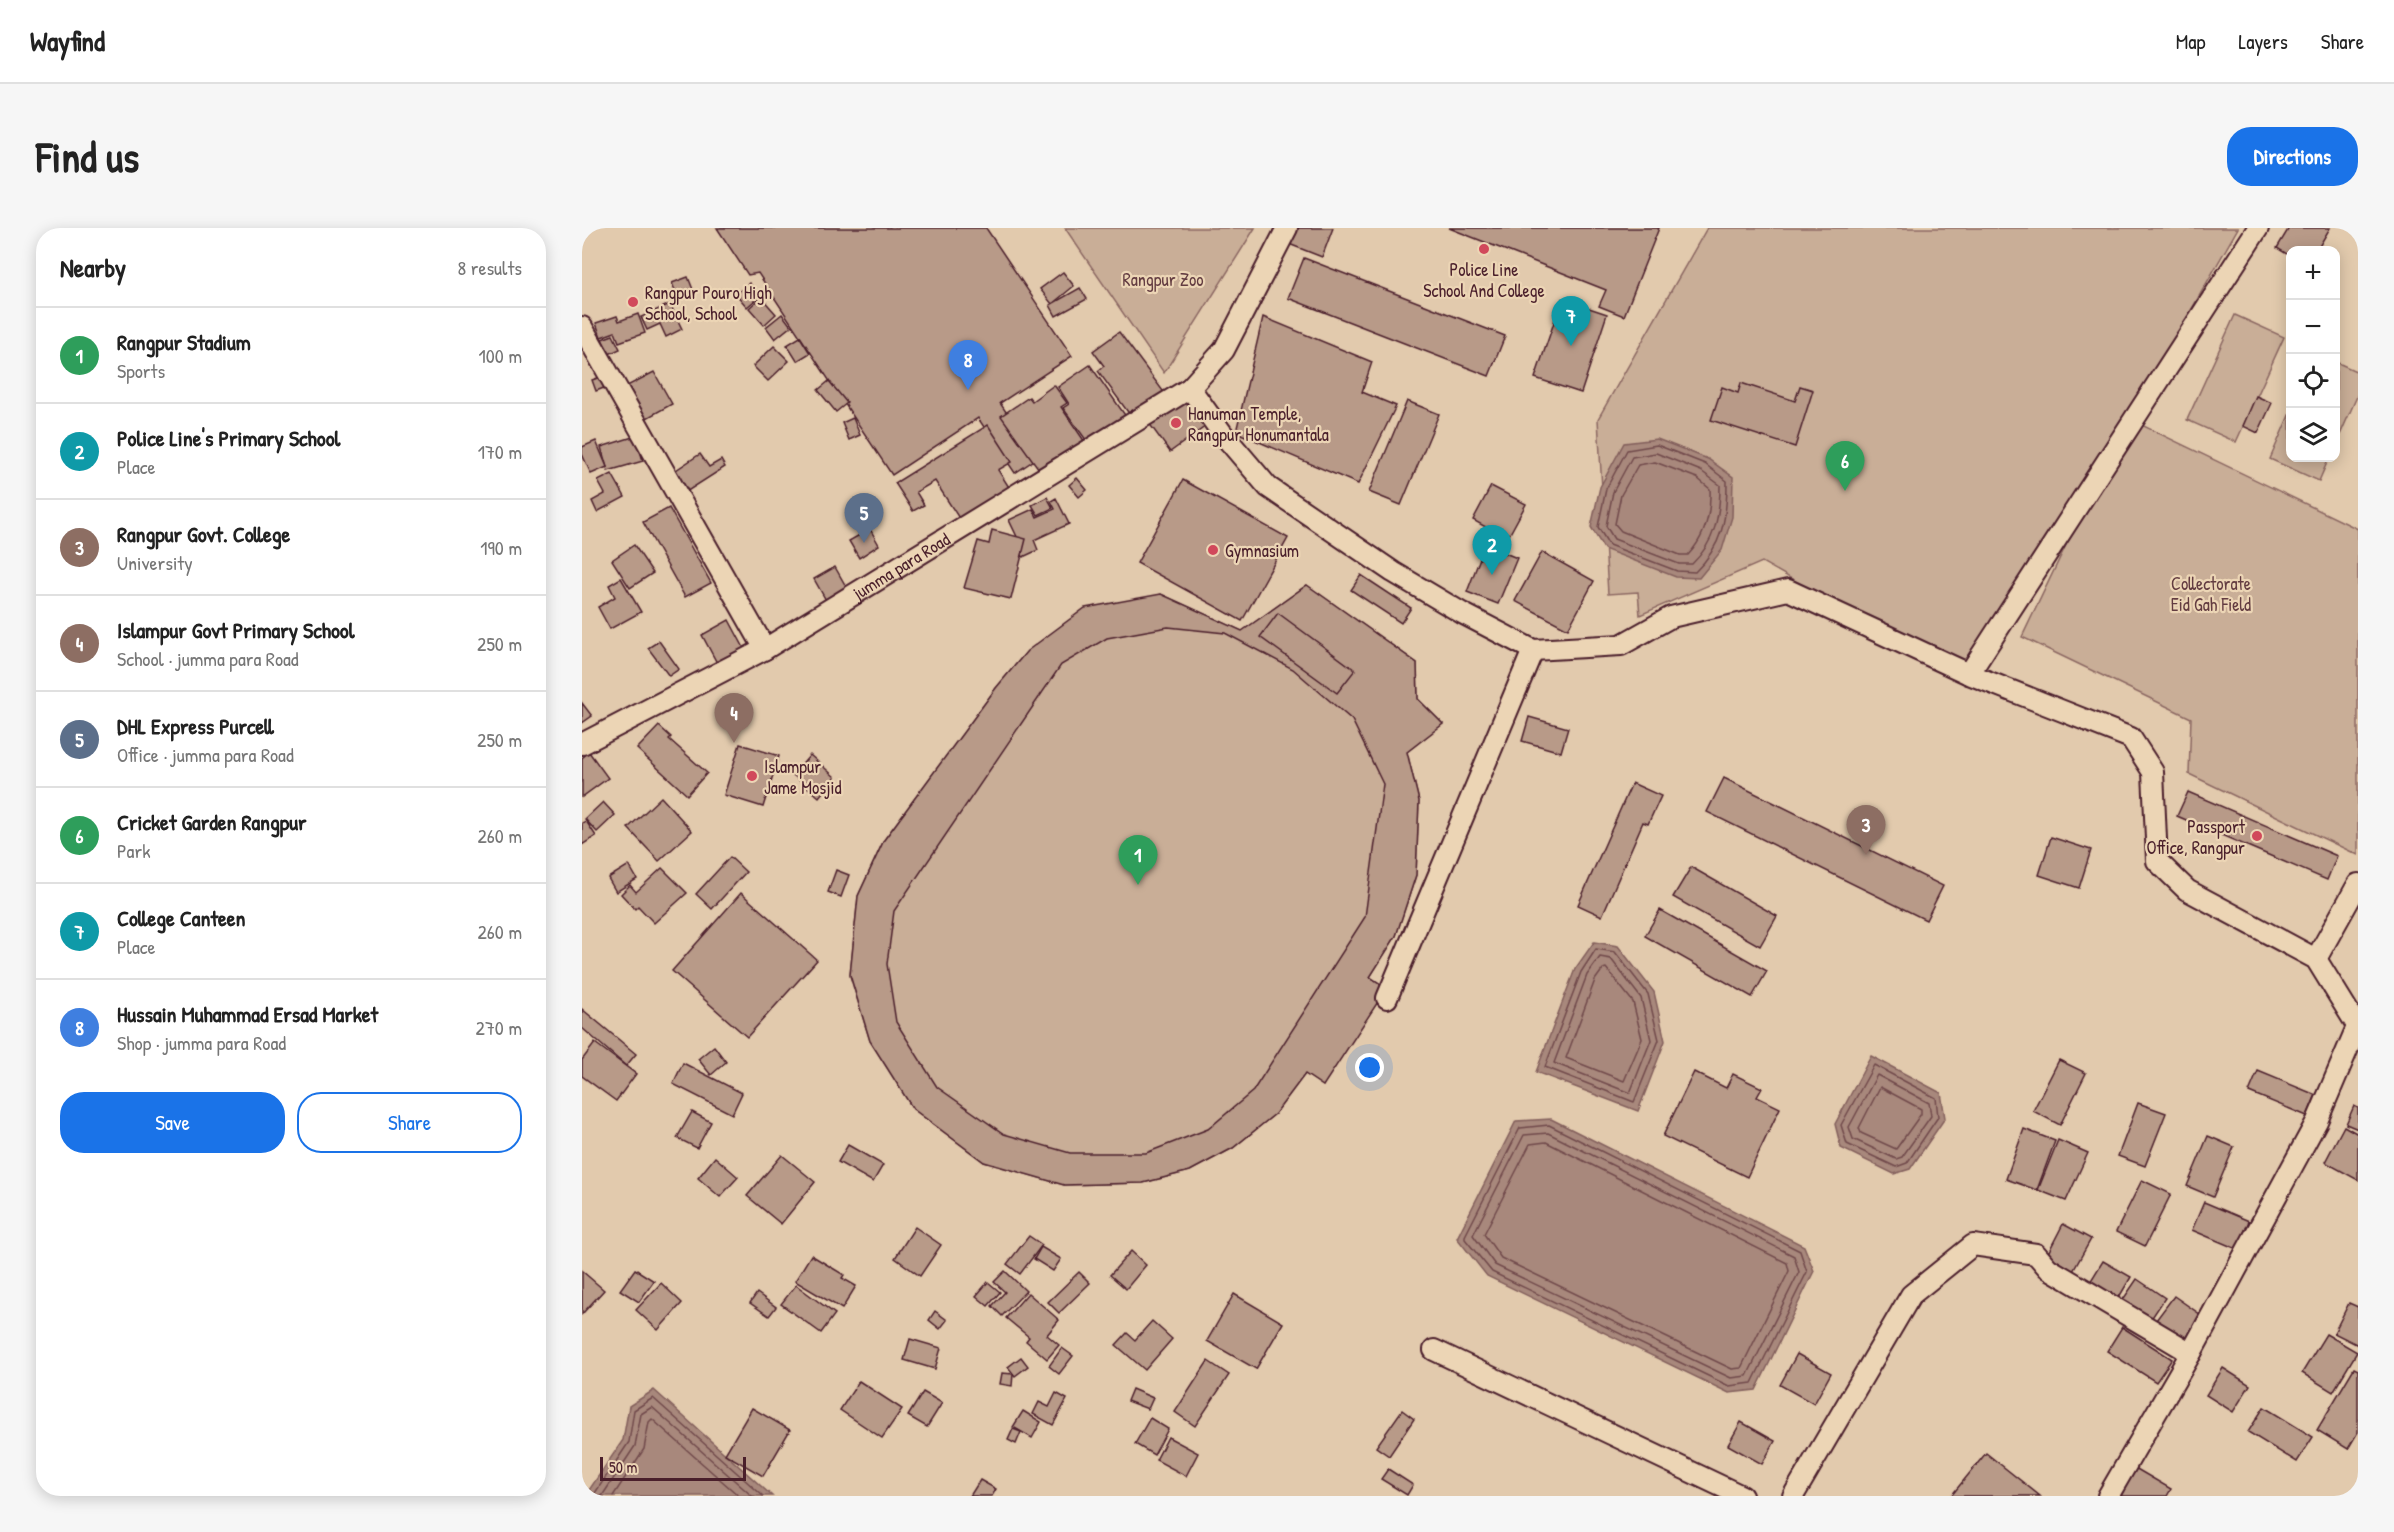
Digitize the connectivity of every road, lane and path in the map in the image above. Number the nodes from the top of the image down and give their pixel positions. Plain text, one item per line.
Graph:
1 (1287, 228) edge
2 (2258, 228) edge
3 (582, 329) edge
4 (1190, 388) junction
5 (765, 649) junction
6 (1533, 650) junction
7 (1969, 674) junction
8 (582, 744) edge
9 (2358, 884) edge
10 (2316, 959) junction
11 (1387, 998) dead end
12 (2358, 1027) edge
13 (1434, 1350) dead end
14 (2191, 1353) junction
15 (1742, 1496) edge
16 (1793, 1496) edge
17 (2108, 1496) edge

1 - 4 street, jumma para Road
2 - 7 street
3 - 5 street
4 - 5 street, jumma para Road
4 - 6 street
5 - 8 street, jumma para Road
6 - 7 street
6 - 11 street
7 - 10 street
9 - 10 street
10 - 12 street
12 - 14 street
13 - 15 street
14 - 16 street
14 - 17 street

